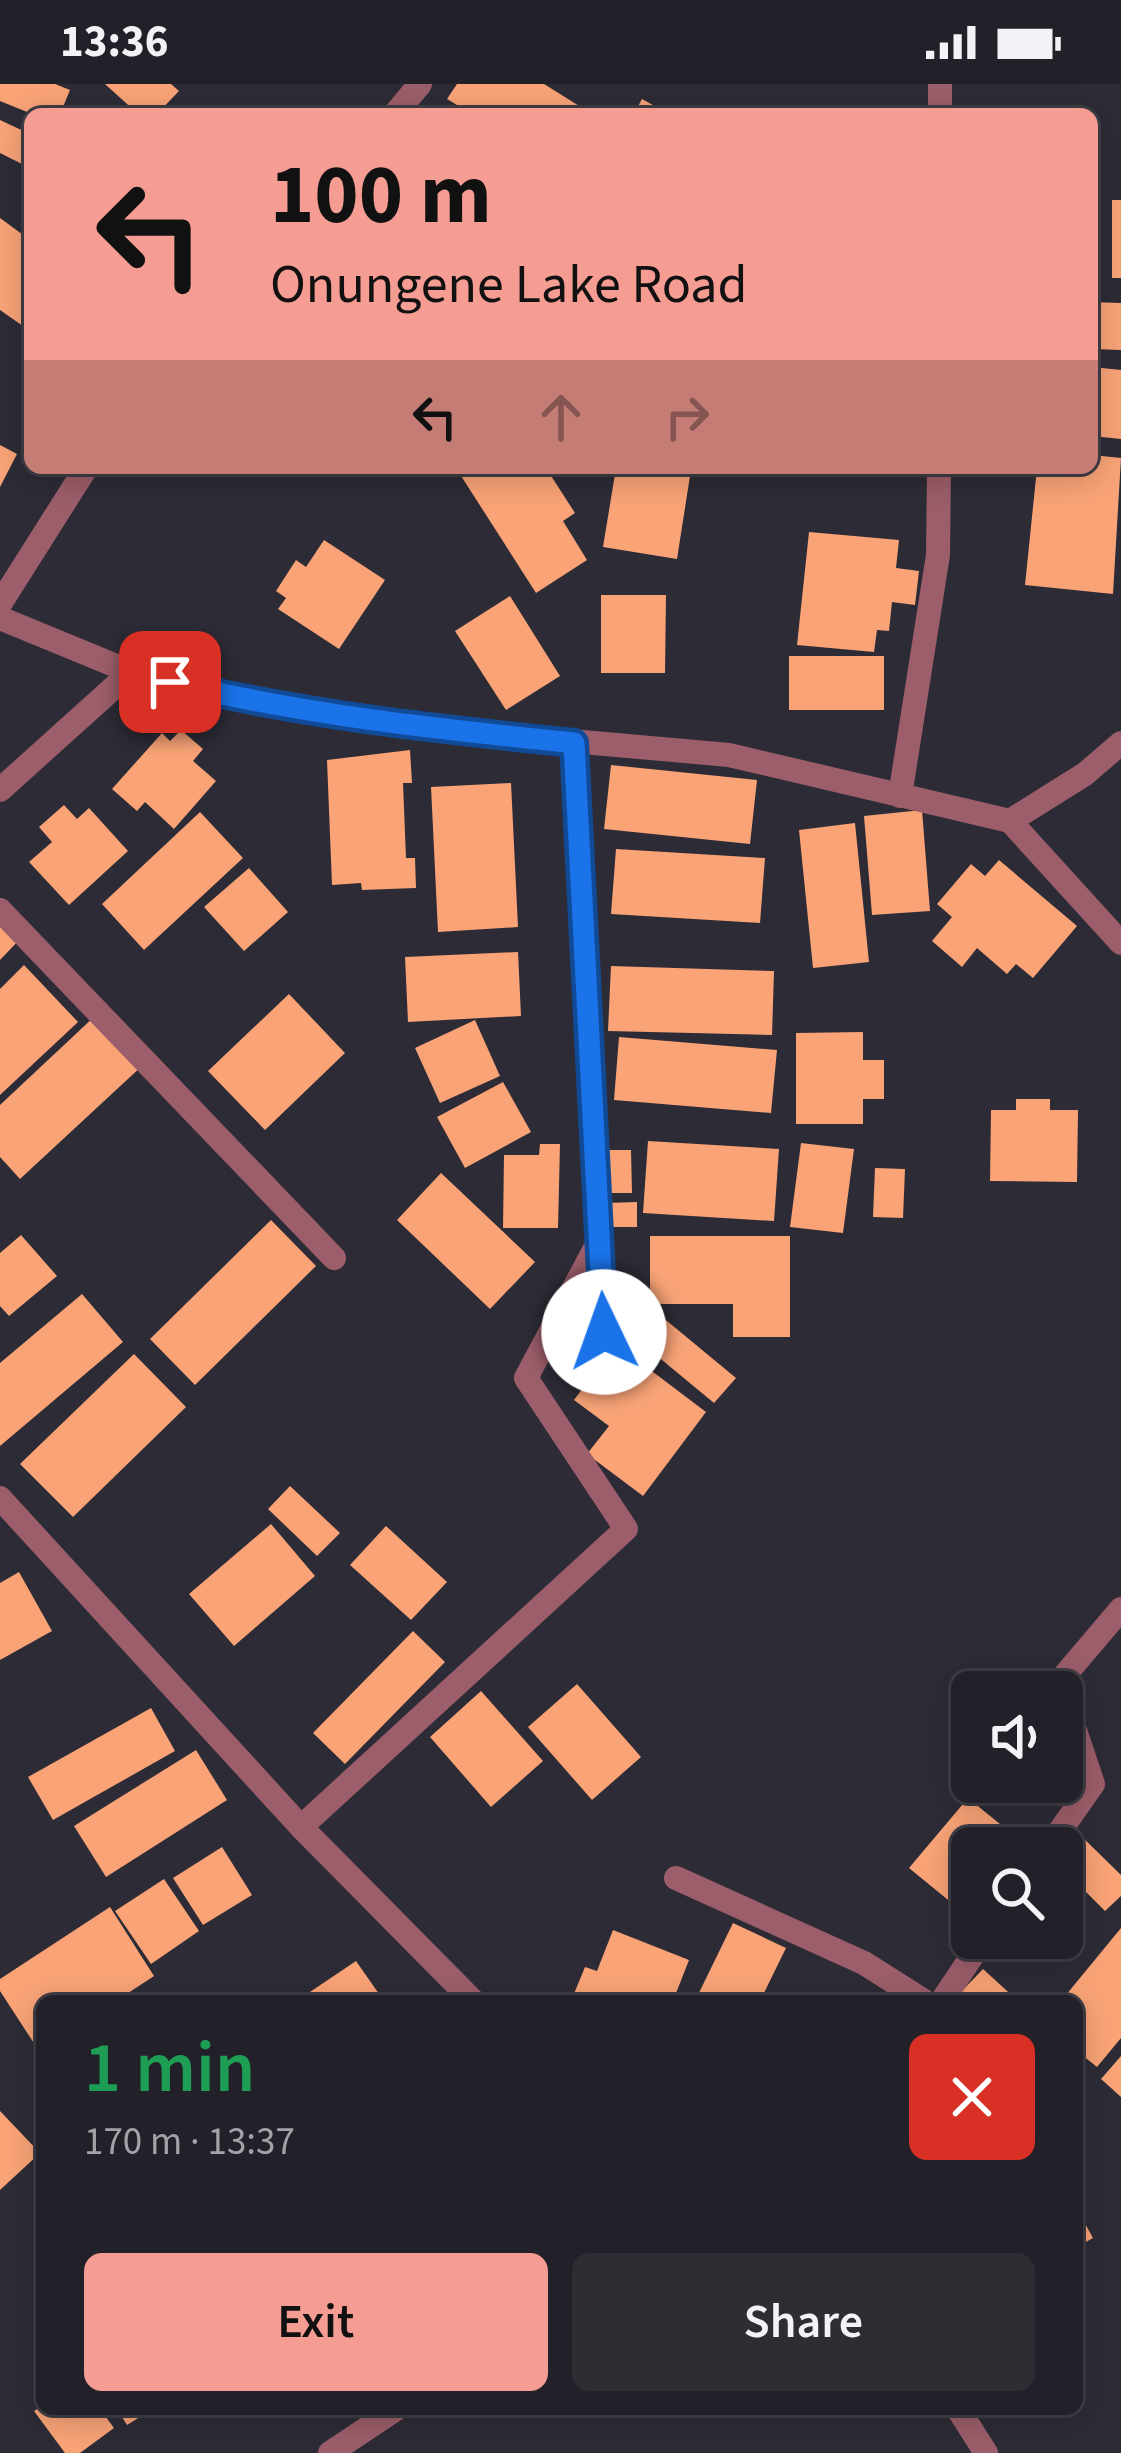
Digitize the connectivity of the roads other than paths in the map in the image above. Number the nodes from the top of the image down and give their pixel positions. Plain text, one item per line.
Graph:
1 (420, 84) edge
2 (400, 108) edge
3 (82, 474) edge
4 (939, 474) edge
5 (0, 604) edge
6 (0, 618) edge
7 (131, 672) junction
8 (1121, 742) edge
9 (574, 743) junction
10 (0, 790) edge
11 (901, 796) junction
12 (1010, 821) junction
13 (0, 910) edge
14 (1121, 944) edge
15 (599, 1241) junction
16 (334, 1258) dead end
17 (604, 1332) dead end
18 (0, 1498) edge
19 (1121, 1609) edge
20 (301, 1827) junction
21 (1063, 1827) edge
22 (676, 1879) dead end
23 (970, 1959) edge
24 (467, 1995) edge
25 (915, 1995) edge
26 (946, 1995) edge
27 (387, 2415) edge
28 (962, 2415) edge
29 (330, 2453) edge
30 (986, 2453) edge

1 - 2 street
3 - 5 street
4 - 11 street
6 - 7 street
7 - 9 street
7 - 10 street
8 - 12 street
9 - 11 street
9 - 15 street
11 - 12 street
12 - 14 street
13 - 16 street
15 - 17 street
15 - 20 street
18 - 20 street
19 - 21 street
20 - 24 street
22 - 25 street
23 - 26 street
27 - 29 street
28 - 30 street

